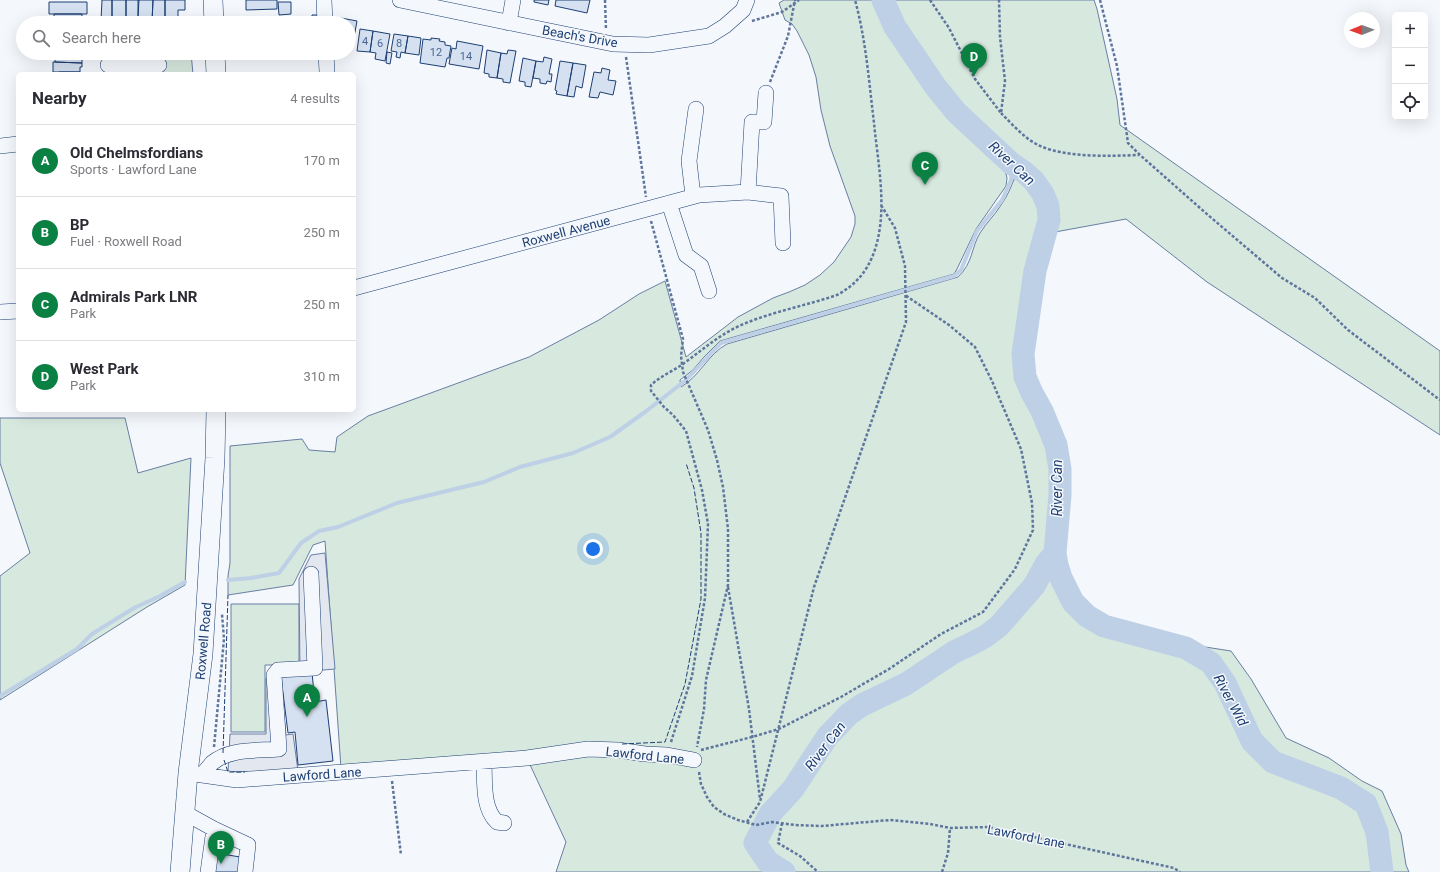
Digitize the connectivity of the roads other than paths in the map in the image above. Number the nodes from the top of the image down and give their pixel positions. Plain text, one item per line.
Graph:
1 (213, 0) edge
2 (324, 0) edge
3 (400, 0) edge
4 (513, 0) edge
5 (747, 0) edge
6 (214, 16) edge
7 (325, 16) edge
8 (509, 23) junction
9 (215, 60) edge
10 (326, 60) edge
11 (106, 64) edge
12 (159, 64) dead end
13 (216, 72) edge
14 (327, 72) dead end
15 (766, 94) road end
16 (696, 109) dead end
17 (16, 144) edge
18 (0, 146) edge
19 (748, 192) junction
20 (693, 196) junction
21 (669, 203) junction
22 (783, 243) dead end
23 (356, 287) edge
24 (709, 292) dead end
25 (16, 311) edge
26 (0, 312) edge
27 (216, 412) edge
28 (311, 574) dead end
29 (694, 760) road end
30 (484, 762) junction
31 (195, 774) junction
32 (185, 813) junction
33 (504, 823) dead end
34 (214, 829) junction
35 (180, 872) edge
36 (208, 872) edge
37 (245, 872) edge

1 - 6 main road
2 - 7 street
3 - 8 street, Beach's Drive
4 - 8 street
5 - 8 street, Beach's Drive
9 - 13 main road
10 - 14 street
11 - 12 street
15 - 19 street
16 - 20 street
17 - 18 street
19 - 20 street, Roxwell Avenue
19 - 22 street, Roxwell Avenue
20 - 21 street, Roxwell Avenue
21 - 23 street, Roxwell Avenue
21 - 24 street
25 - 26 street
27 - 31 main road, Roxwell Road
28 - 31 street
29 - 30 street, Lawford Lane
30 - 31 street, Lawford Lane
30 - 33 street
31 - 32 main road, Roxwell Road
32 - 34 street
32 - 35 main road, Roxwell Road
34 - 36 street
34 - 37 street

